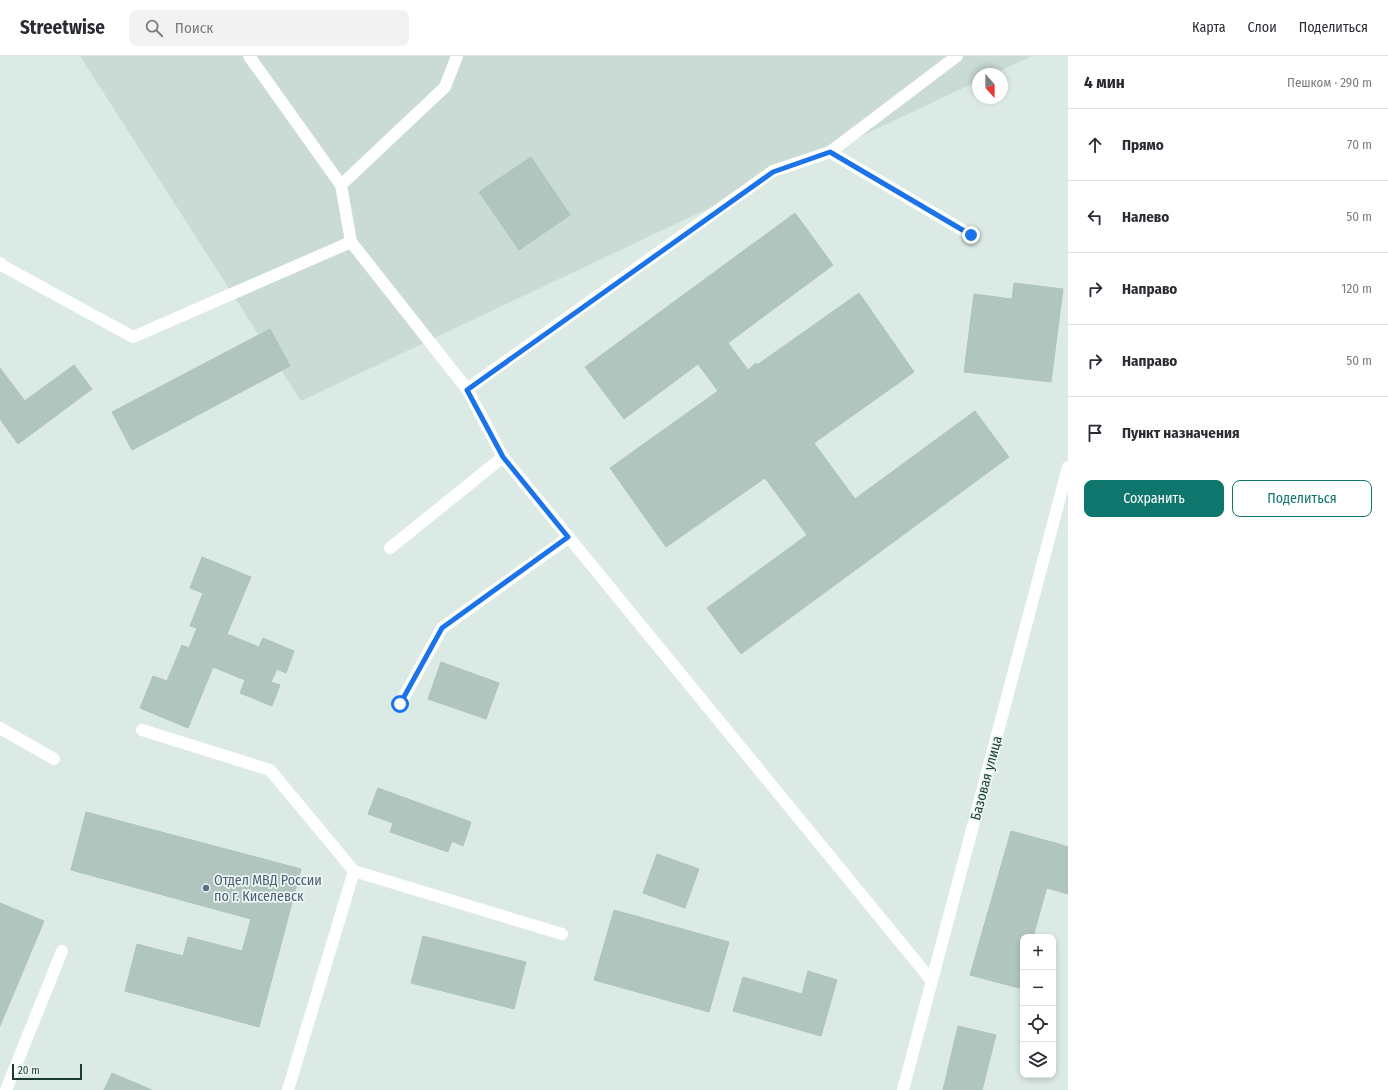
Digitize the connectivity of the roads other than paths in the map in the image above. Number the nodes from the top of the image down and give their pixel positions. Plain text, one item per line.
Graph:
1 (249, 56) edge
2 (457, 56) edge
3 (958, 56) edge
4 (830, 152) junction
5 (341, 185) junction
6 (971, 235) dead end
7 (351, 242) junction
8 (0, 262) edge
9 (467, 390) junction
10 (503, 457) junction
11 (1068, 467) edge
12 (568, 537) junction
13 (390, 548) dead end
14 (400, 704) dead end
15 (0, 728) edge
16 (142, 730) dead end
17 (54, 758) dead end
18 (354, 872) junction
19 (562, 934) dead end
20 (62, 951) dead end
21 (932, 981) junction
22 (6, 1090) edge
23 (288, 1090) edge
24 (903, 1090) edge

1 - 5 street
2 - 5 street
3 - 4 street
4 - 6 street
4 - 9 street
5 - 7 street
7 - 8 street
7 - 9 street
9 - 10 street
10 - 12 street
10 - 13 street
11 - 21 street, Базовая улица
12 - 14 street
12 - 21 street
15 - 17 street
16 - 18 street
18 - 19 street
18 - 23 street
20 - 22 street
21 - 24 street, Базовая улица

